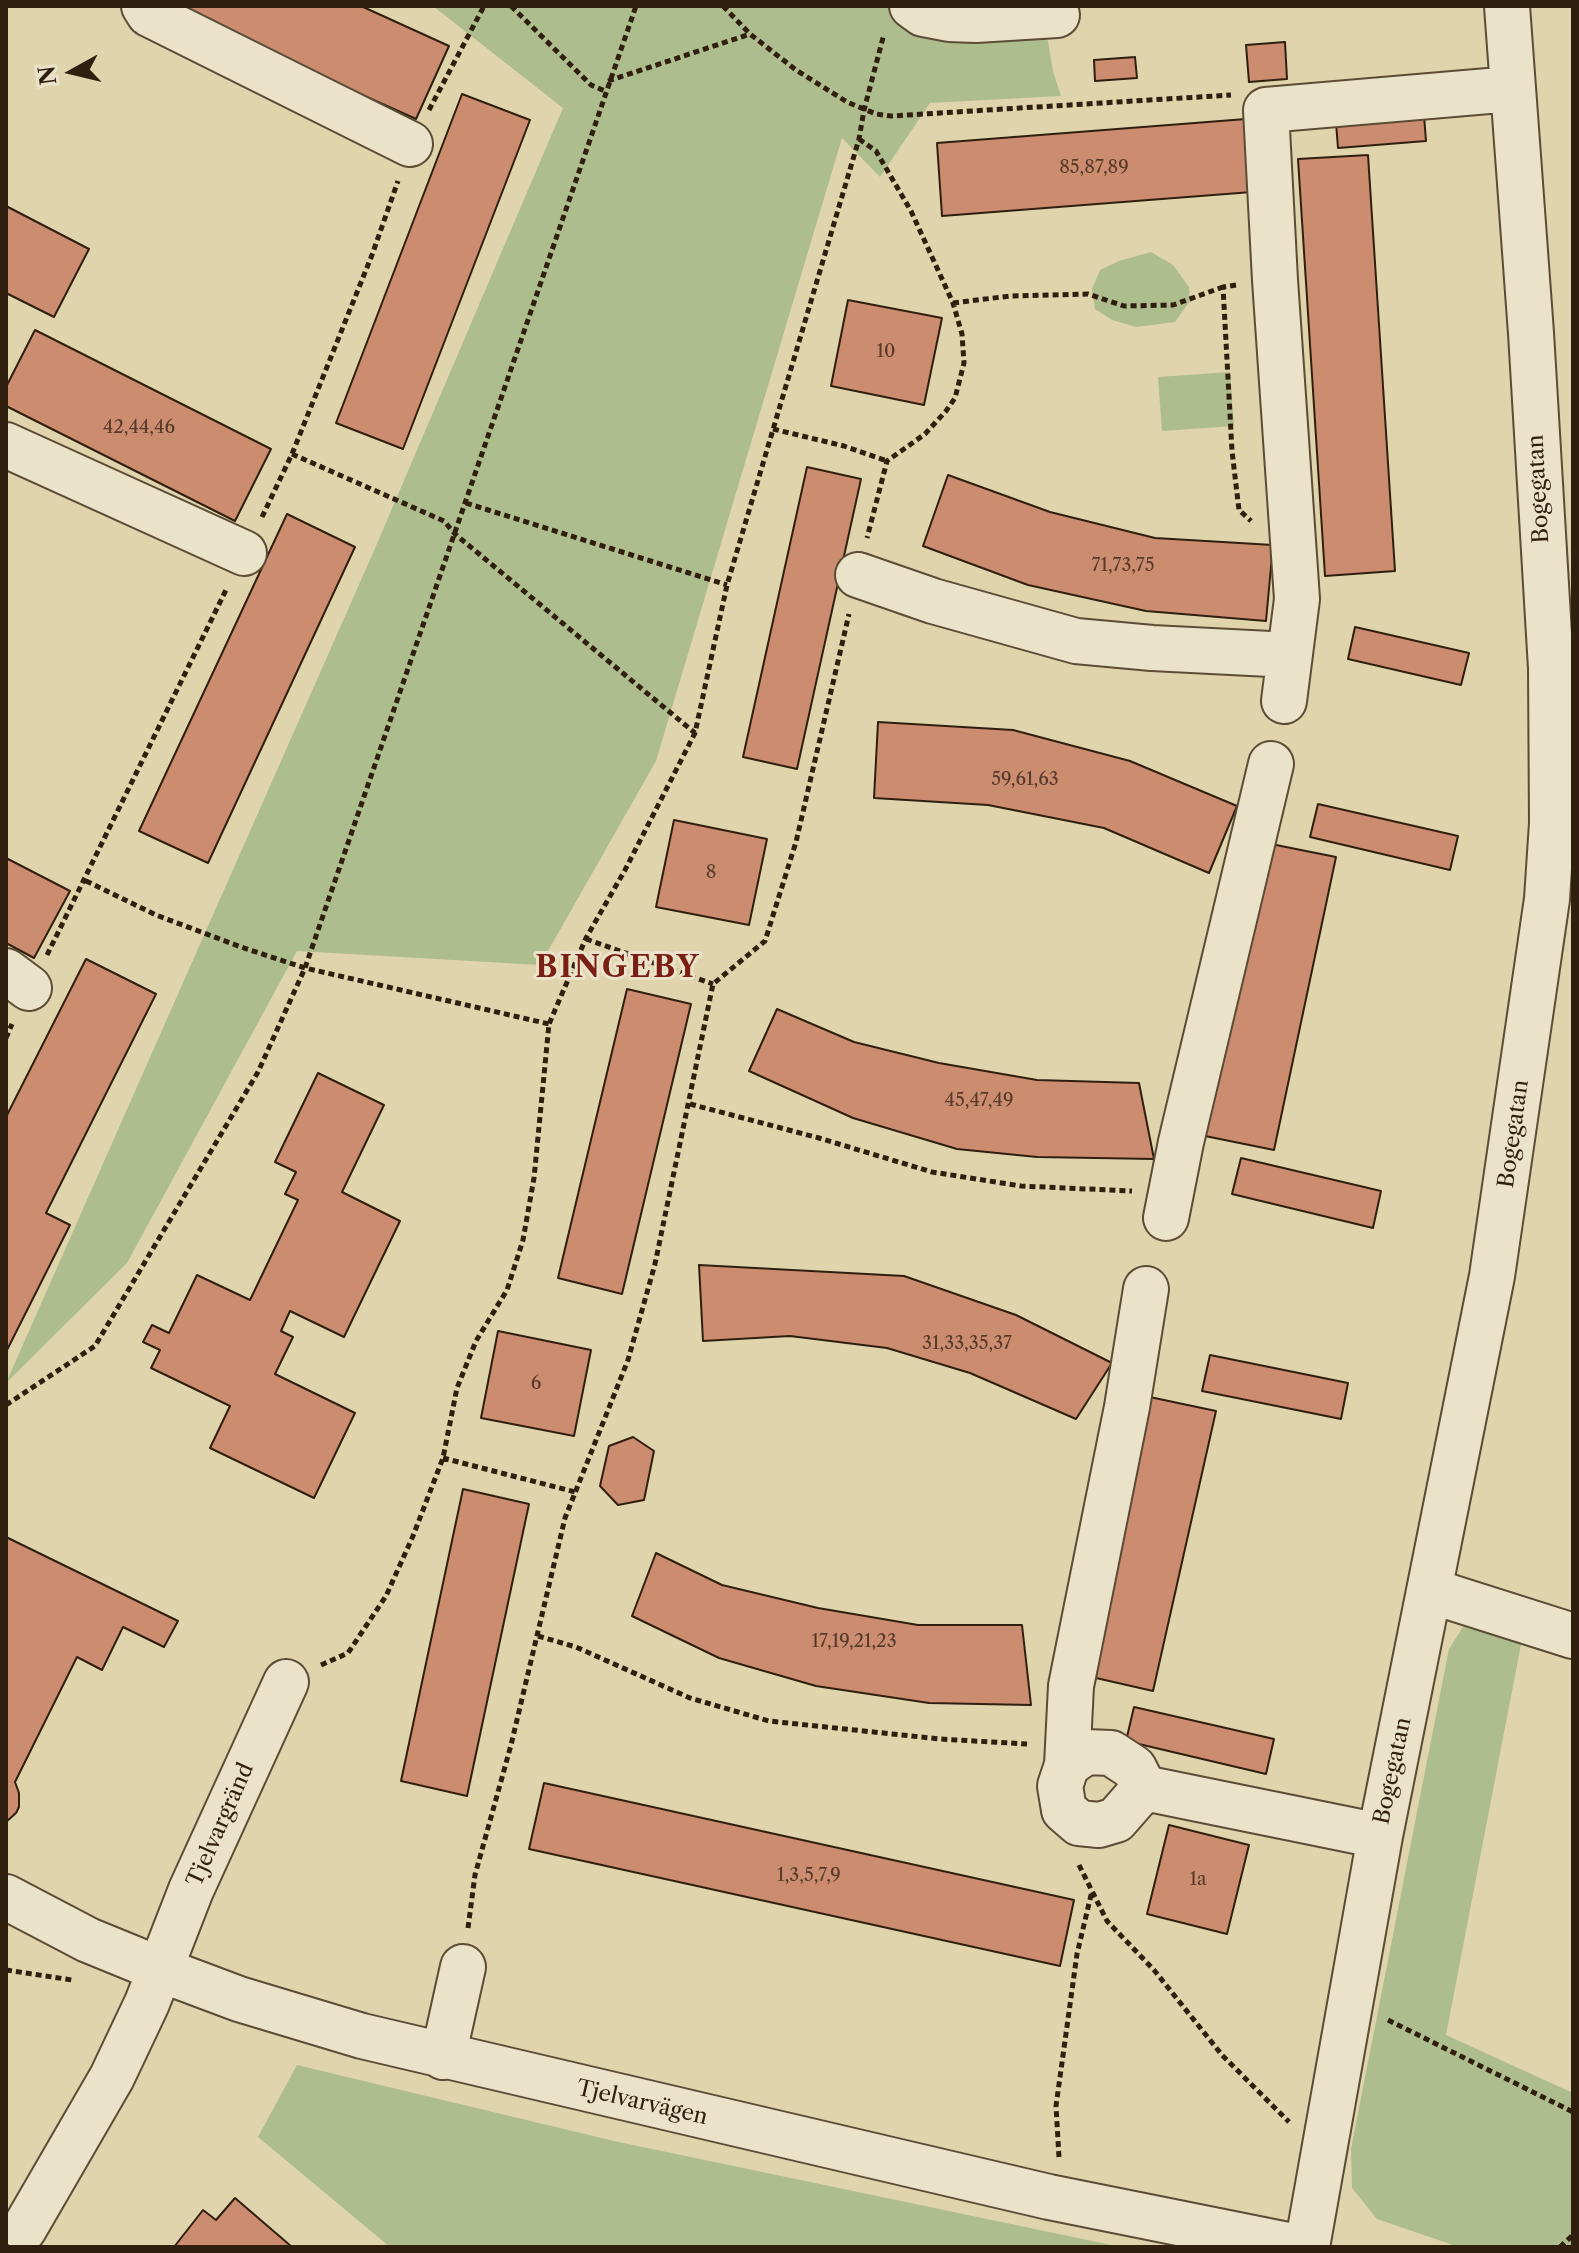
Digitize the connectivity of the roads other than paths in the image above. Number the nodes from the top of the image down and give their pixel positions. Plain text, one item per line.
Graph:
1 (144, 6) edge
2 (1507, 6) edge
3 (899, 14) edge
4 (1057, 15) dead end
5 (1512, 89) junction
6 (410, 144) dead end
7 (6, 445) edge
8 (244, 553) dead end
9 (858, 575) road end
10 (1290, 655) junction
11 (1284, 701) dead end
12 (1271, 764) dead end
13 (1168, 1206) road end
14 (1146, 1289) dead end
15 (1431, 1591) junction
16 (1573, 1636) edge
17 (286, 1682) road end
18 (1067, 1755) junction
19 (1144, 1788) junction
20 (1380, 1836) junction
21 (6, 1897) edge
22 (463, 1967) road end
23 (159, 1969) junction
24 (443, 2057) junction
25 (24, 2229) dead end
26 (1298, 2247) edge
27 (1307, 2247) edge

1 - 6 street
2 - 5 street, Bogegatan
3 - 4 street
5 - 10 street
5 - 15 street, Bogegatan
7 - 8 street
9 - 10 street
10 - 11 street
12 - 13 street
14 - 18 street
15 - 16 street
15 - 20 street, Bogegatan
17 - 23 street, Tjelvargränd
18 - 19 street
18 - 19 street
19 - 20 street
20 - 27 street, Bogegatan
21 - 23 street, Tjelvarvägen
22 - 24 street
23 - 24 street, Tjelvarvägen
23 - 25 street, Tjelvargränd
24 - 26 street, Tjelvarvägen

